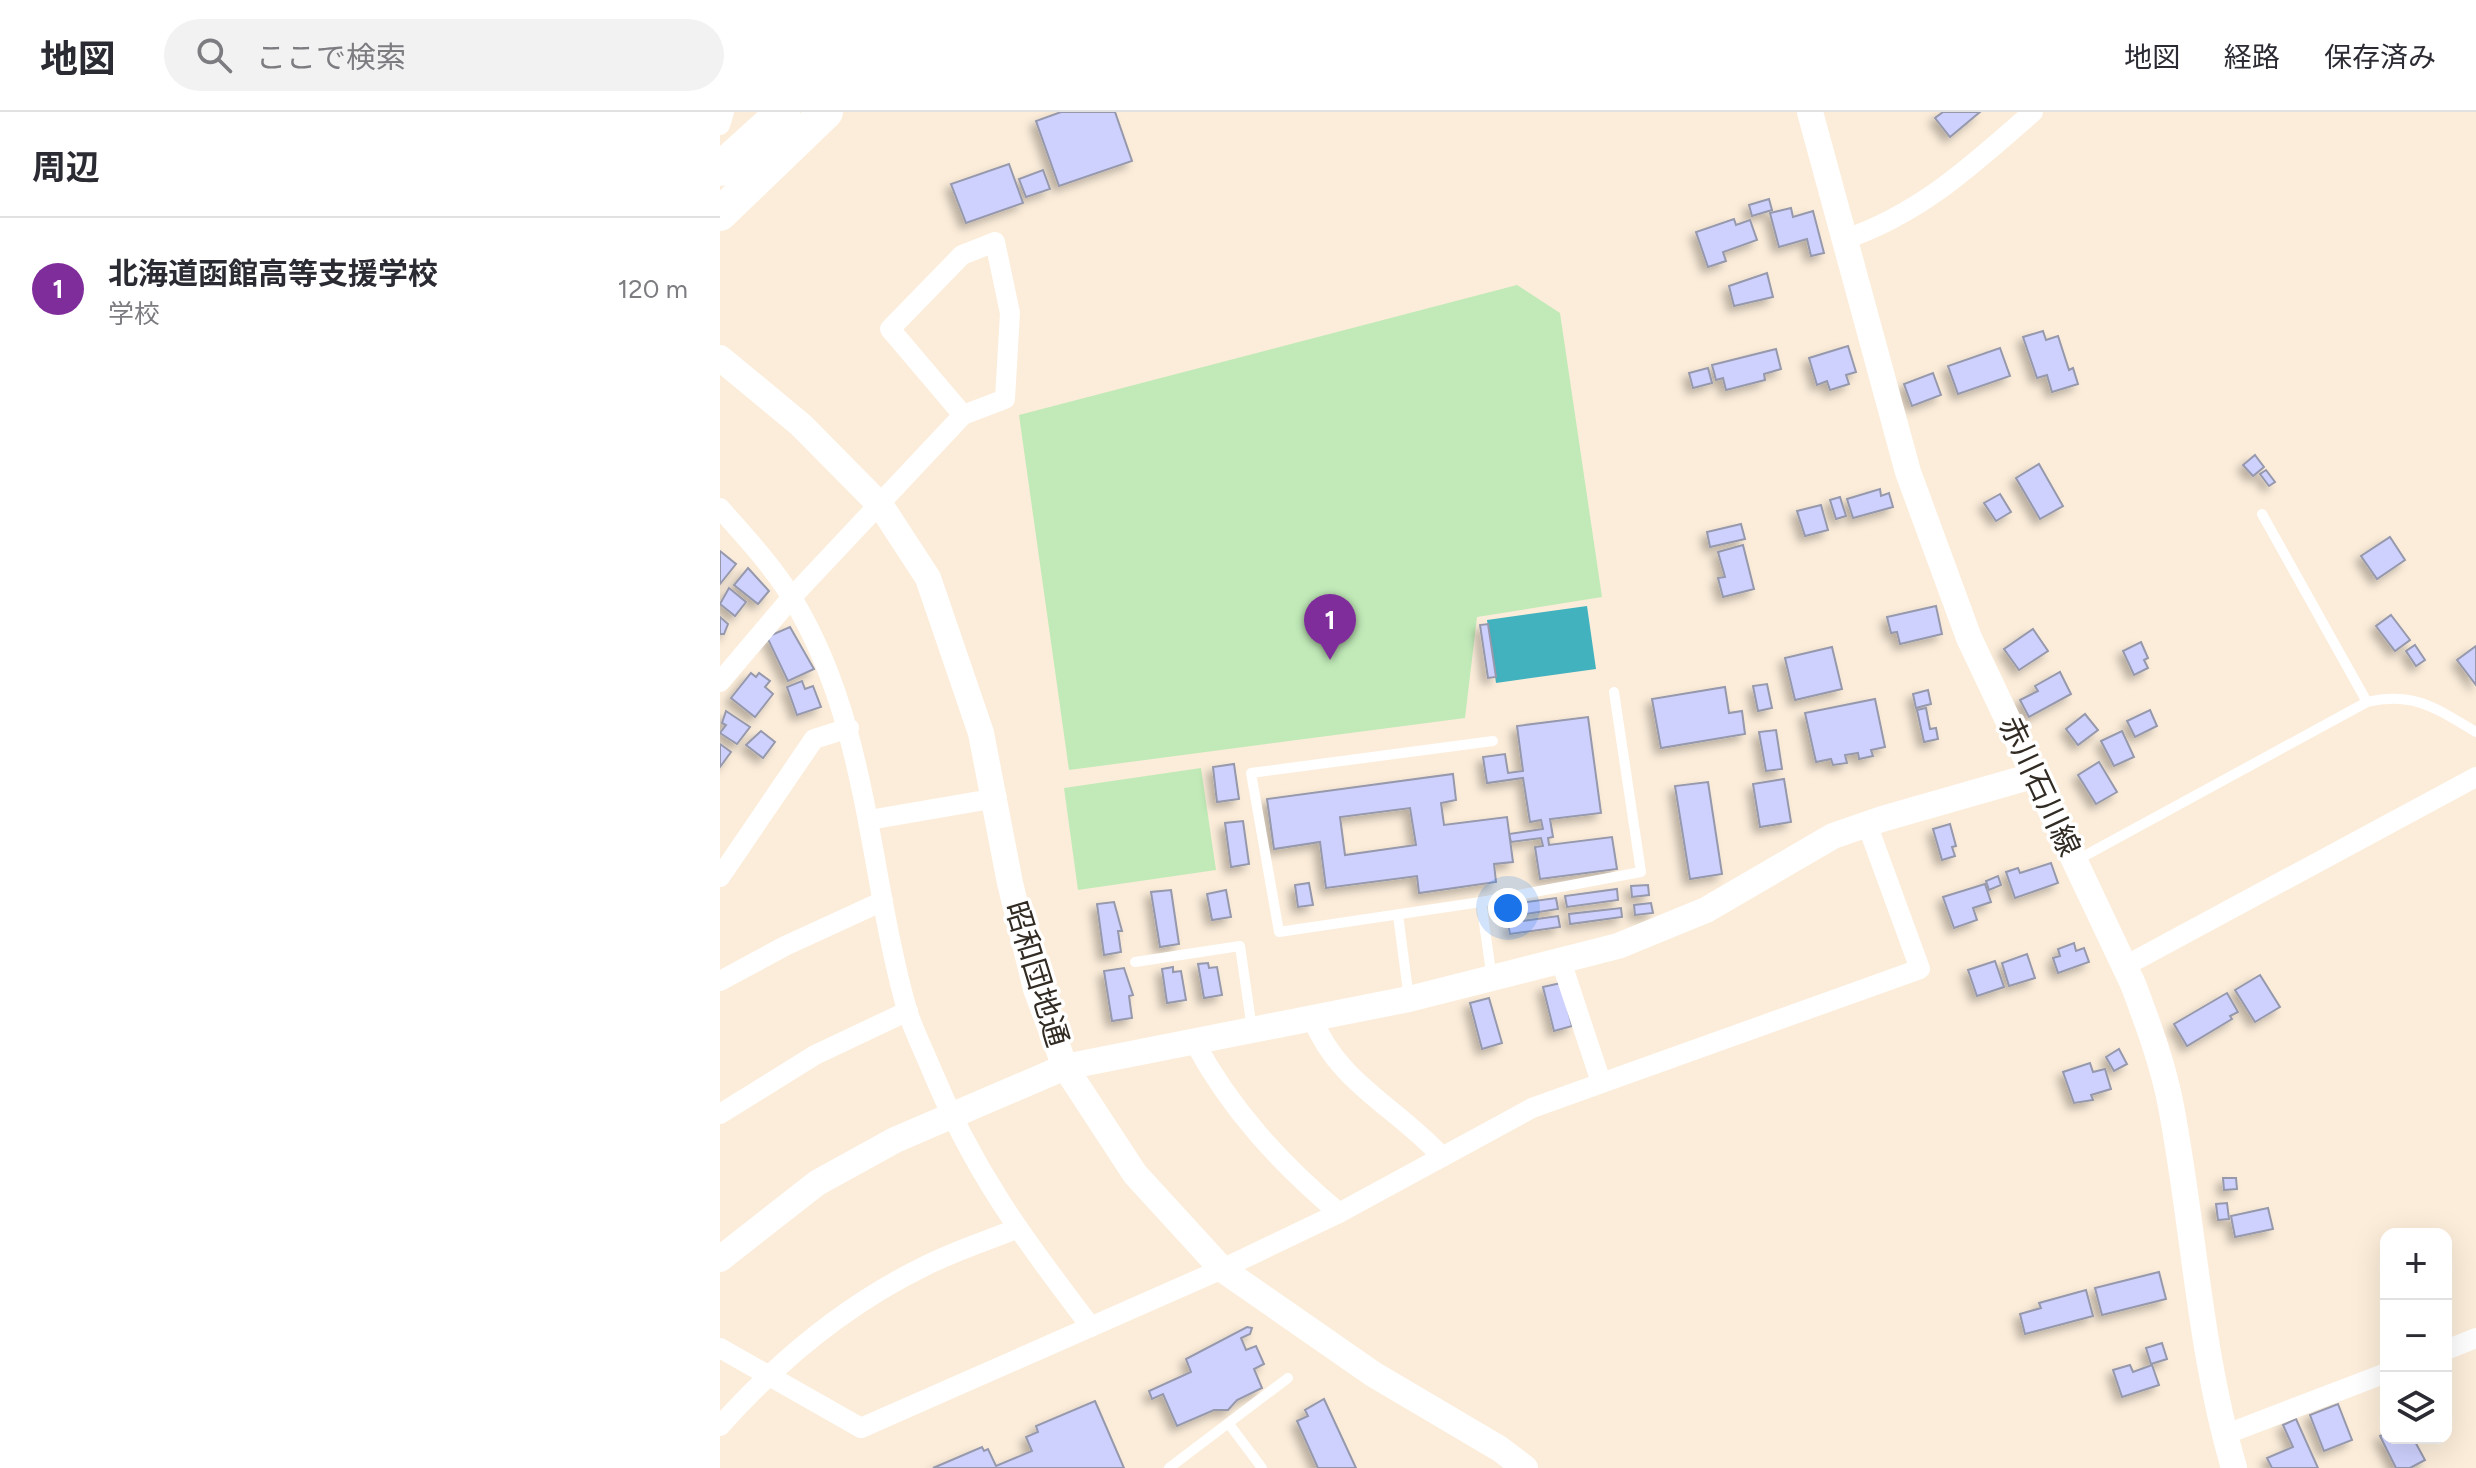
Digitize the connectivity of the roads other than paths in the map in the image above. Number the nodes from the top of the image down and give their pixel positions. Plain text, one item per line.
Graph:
1 (724, 112) edge
2 (783, 112) edge
3 (826, 112) edge
4 (1810, 112) edge
5 (2033, 112) edge
6 (720, 125) edge
7 (720, 169) edge
8 (720, 214) edge
9 (1846, 239) junction
10 (720, 358) edge
11 (963, 415) junction
12 (881, 506) junction
13 (720, 508) edge
14 (2262, 514) dead end
15 (792, 597) junction
16 (720, 682) edge
17 (1614, 692) dead end
18 (2367, 702) junction
19 (849, 728) junction
20 (2476, 732) edge
21 (1493, 741) dead end
22 (2036, 775) junction
23 (2476, 777) edge
24 (997, 798) junction
25 (869, 820) junction
26 (1867, 824) junction
27 (2075, 860) junction
28 (720, 877) edge
29 (883, 901) junction
30 (1481, 902) junction
31 (1398, 915) junction
32 (1561, 961) junction
33 (1135, 962) dead end
34 (2125, 966) junction
35 (1492, 980) junction
36 (720, 981) edge
37 (1409, 999) junction
38 (908, 1011) junction
39 (1312, 1017) junction
40 (1252, 1029) junction
41 (1194, 1041) junction
42 (1065, 1067) junction
43 (1601, 1082) junction
44 (720, 1114) edge
45 (951, 1118) junction
46 (1442, 1157) junction
47 (1339, 1213) junction
48 (1016, 1229) junction
49 (720, 1259) edge
50 (1222, 1269) junction
51 (1091, 1327) junction
52 (2476, 1338) edge
53 (720, 1348) edge
54 (2452, 1348) edge
55 (767, 1374) junction
56 (2380, 1375) edge
57 (1288, 1378) dead end
58 (1229, 1424) junction
59 (720, 1426) edge
60 (2224, 1435) junction
61 (1169, 1468) edge
62 (1262, 1468) edge
63 (1525, 1468) edge
64 (2234, 1468) edge

1 - 6 street
2 - 7 highway
3 - 8 highway
4 - 9 street, 赤川石川線
5 - 9 street
9 - 22 street, 赤川石川線
10 - 12 street, 昭和団地通
11 - 11 street
11 - 12 street
12 - 15 street
12 - 24 street, 昭和団地通
13 - 15 street
14 - 18 lane
15 - 16 street
15 - 19 street
17 - 30 lane
18 - 20 lane
18 - 27 lane
19 - 25 street
19 - 28 street
21 - 31 lane
22 - 26 street
22 - 27 street, 赤川石川線
23 - 34 street
24 - 25 street
24 - 42 street, 昭和団地通
25 - 29 street
26 - 32 street
26 - 43 street
27 - 34 street, 赤川石川線
29 - 36 street
29 - 38 street
30 - 31 lane
30 - 35 lane
31 - 37 lane
32 - 35 street
32 - 43 street
33 - 40 lane
34 - 60 street, 赤川石川線
35 - 37 street
37 - 39 street
38 - 44 street
38 - 45 street
39 - 40 street
39 - 46 street
40 - 41 street
41 - 42 street
41 - 47 street
42 - 45 street
42 - 50 street, 昭和団地通
43 - 46 street
45 - 48 street
45 - 49 street
46 - 47 street
47 - 50 street
48 - 51 street
48 - 55 street
50 - 51 street
50 - 63 street, 昭和団地通
51 - 55 street
52 - 54 street
53 - 55 street
55 - 59 street
56 - 60 street
57 - 58 lane
58 - 61 lane
58 - 62 lane
60 - 64 street, 赤川石川線

